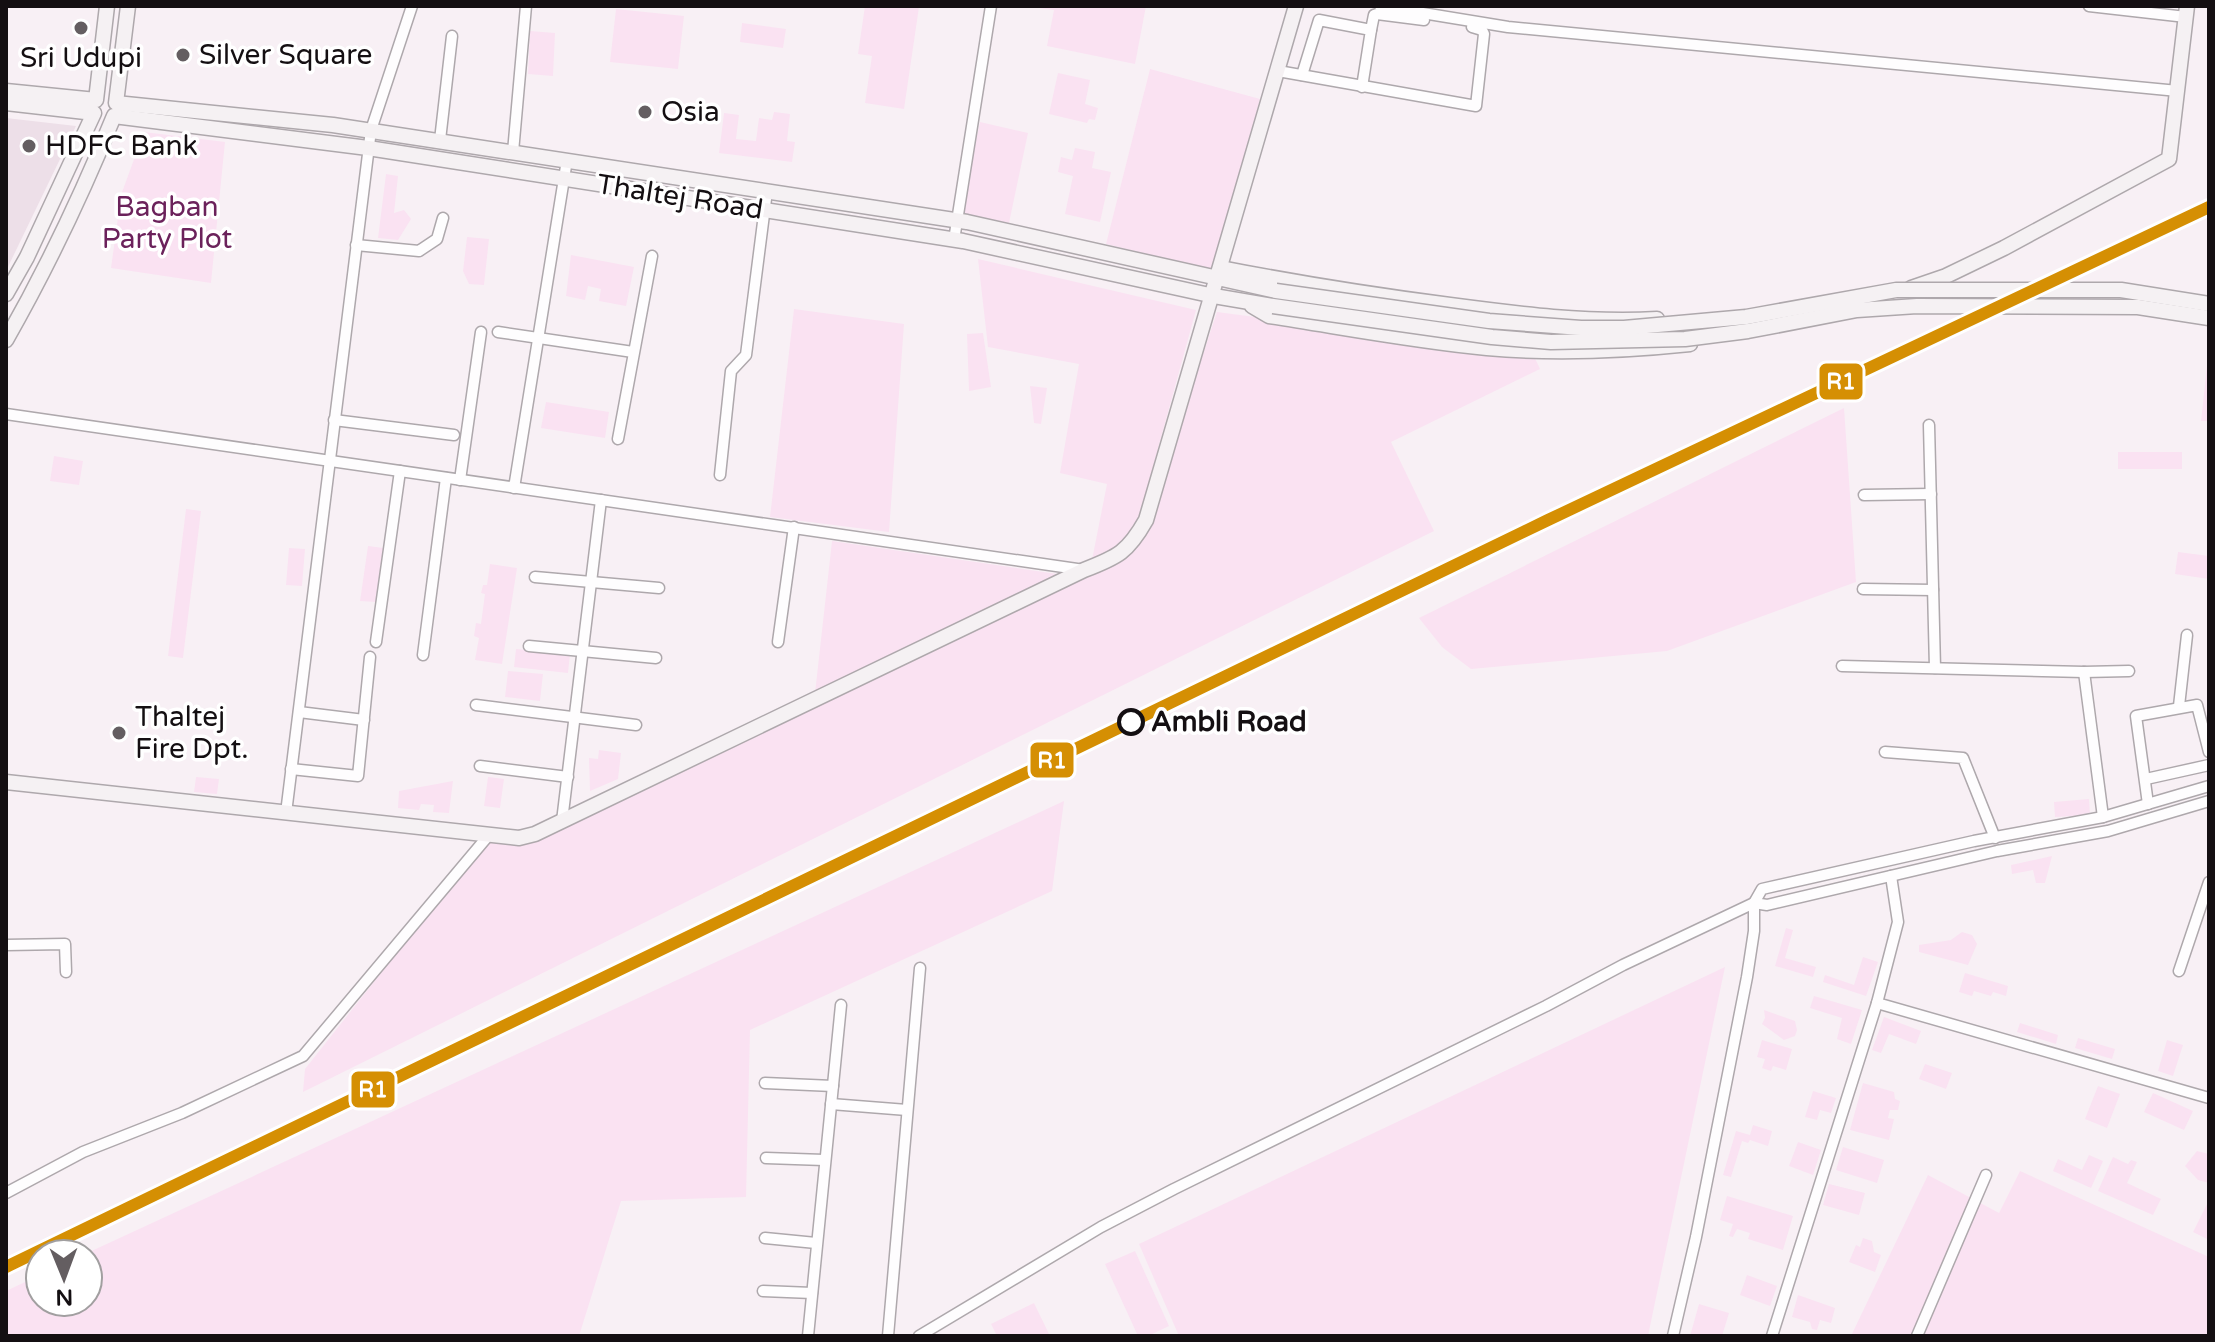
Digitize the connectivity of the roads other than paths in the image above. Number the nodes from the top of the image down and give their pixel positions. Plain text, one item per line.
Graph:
1 (107, 6) edge
2 (128, 6) edge
3 (412, 6) edge
4 (526, 6) edge
5 (991, 6) edge
6 (1296, 6) edge
7 (1380, 6) edge
8 (2089, 6) edge
9 (2186, 11) edge
10 (1371, 30) junction
11 (452, 36) dead end
12 (1278, 71) junction
13 (1302, 75) junction
14 (1362, 87) junction
15 (6, 91) edge
16 (2178, 91) junction
17 (6, 103) edge
18 (95, 106) junction
19 (115, 109) junction
20 (371, 130) junction
21 (440, 140) junction
22 (368, 148) junction
23 (513, 152) junction
24 (567, 160) junction
25 (565, 178) junction
26 (767, 191) junction
27 (765, 211) junction
28 (443, 218) dead end
29 (958, 220) junction
30 (954, 240) junction
31 (356, 245) junction
32 (652, 256) dead end
33 (1220, 273) junction
34 (1896, 292) junction
35 (6, 294) edge
36 (1214, 296) junction
37 (1274, 298) junction
38 (1242, 301) junction
39 (2209, 304) edge
40 (2209, 318) edge
41 (481, 332) dead end
42 (498, 332) dead end
43 (540, 338) junction
44 (6, 340) edge
45 (633, 352) junction
46 (6, 414) edge
47 (334, 420) junction
48 (1929, 425) dead end
49 (454, 435) dead end
50 (618, 439) dead end
51 (329, 461) junction
52 (400, 471) junction
53 (720, 475) dead end
54 (446, 478) junction
55 (460, 480) junction
56 (514, 488) junction
57 (1931, 494) junction
58 (1864, 495) dead end
59 (601, 500) junction
60 (794, 527) junction
61 (1084, 570) junction
62 (535, 577) dead end
63 (591, 582) junction
64 (659, 588) dead end
65 (1863, 589) dead end
66 (1933, 590) junction
67 (2187, 635) dead end
68 (376, 642) dead end
69 (778, 642) dead end
70 (529, 646) dead end
71 (583, 651) junction
72 (423, 655) dead end
73 (370, 657) dead end
74 (656, 658) dead end
75 (1842, 666) dead end
76 (1935, 668) junction
77 (2129, 671) dead end
78 (2084, 672) junction
79 (476, 705) dead end
80 (2179, 706) junction
81 (299, 712) junction
82 (575, 717) junction
83 (364, 720) junction
84 (636, 725) dead end
85 (1885, 752) dead end
86 (2209, 752) edge
87 (2209, 765) edge
88 (480, 766) dead end
89 (291, 769) junction
90 (568, 777) junction
91 (2146, 779) junction
92 (6, 782) edge
93 (2209, 786) edge
94 (2209, 801) edge
95 (2148, 804) junction
96 (286, 813) junction
97 (2103, 817) junction
98 (562, 821) junction
99 (488, 836) junction
100 (1995, 838) junction
101 (1891, 876) junction
102 (2209, 882) edge
103 (1754, 903) junction
104 (6, 945) edge
105 (920, 968) dead end
106 (2179, 971) dead end
107 (66, 972) dead end
108 (1877, 1003) junction
109 (841, 1005) dead end
110 (765, 1083) dead end
111 (833, 1086) junction
112 (2209, 1098) edge
113 (831, 1104) junction
114 (907, 1110) junction
115 (766, 1158) dead end
116 (824, 1160) junction
117 (1986, 1175) dead end
118 (6, 1193) edge
119 (765, 1238) dead end
120 (816, 1243) junction
121 (763, 1291) dead end
122 (812, 1293) junction
123 (808, 1336) edge
124 (888, 1336) edge
125 (919, 1336) edge
126 (1673, 1336) edge
127 (1772, 1336) edge
128 (1917, 1336) edge

1 - 18 main road
2 - 19 main road
3 - 20 street
4 - 23 street
5 - 29 street
6 - 12 main road
7 - 16 street
8 - 9 street
9 - 16 main road
10 - 13 street
10 - 14 street
10 - 14 street
11 - 21 street
12 - 13 street
12 - 33 main road
13 - 14 street
15 - 18 main road, Thaltej Road
16 - 34 main road
17 - 18 main road, Thaltej Road
18 - 19 main road, Thaltej Road
18 - 19 main road, Thaltej Road
18 - 35 main road
19 - 20 main road, Thaltej Road
19 - 22 main road, Thaltej Road
19 - 44 main road
20 - 21 main road, Thaltej Road
20 - 22 street
21 - 23 main road, Thaltej Road
22 - 25 main road, Thaltej Road
22 - 31 street
23 - 24 main road, Thaltej Road
24 - 25 street
24 - 26 main road, Thaltej Road
25 - 27 main road, Thaltej Road
25 - 43 street
26 - 27 street
26 - 29 main road, Thaltej Road
27 - 30 main road, Thaltej Road
27 - 53 street
28 - 31 street
29 - 30 street
29 - 33 main road, Thaltej Road
30 - 36 main road, Thaltej Road
31 - 47 street
32 - 45 street
33 - 34 main road
33 - 36 main road
33 - 37 main road, Thaltej Road
34 - 38 main road
36 - 38 main road, Thaltej Road
36 - 61 main road
37 - 38 main road
37 - 39 main road, bridge
37 - 40 main road, bridge
41 - 55 street
42 - 43 street
43 - 45 street
43 - 56 street
45 - 50 street
46 - 51 street
47 - 49 street
47 - 51 street
48 - 57 street
51 - 52 street
51 - 81 street
52 - 54 street
52 - 68 street
54 - 55 street
54 - 72 street
55 - 56 street
56 - 59 street
57 - 58 street
57 - 66 street
59 - 60 street
59 - 63 street
60 - 61 street
60 - 69 street
61 - 98 main road
62 - 63 street
63 - 64 street
63 - 71 street
65 - 66 street
66 - 76 street
67 - 80 street
70 - 71 street
71 - 74 street
71 - 82 street
73 - 83 street
75 - 76 street
76 - 78 street
77 - 78 street
78 - 97 street
79 - 82 street
80 - 86 street
80 - 91 street
81 - 83 street
81 - 89 street
82 - 84 street
82 - 90 street
83 - 89 street
85 - 100 street
87 - 91 street
88 - 90 street
89 - 96 street
90 - 98 street
91 - 95 street
92 - 96 main road
93 - 95 street
94 - 101 street
95 - 97 street
96 - 99 main road
97 - 100 street
98 - 99 main road
99 - 118 street
100 - 103 street
101 - 103 street
101 - 108 street
102 - 106 street
103 - 125 street
103 - 126 street
104 - 107 street
105 - 114 street
108 - 112 street
108 - 127 street
109 - 111 street
110 - 111 street
111 - 113 street
113 - 114 street
113 - 116 street
114 - 124 street
115 - 116 street
116 - 120 street
117 - 128 street
119 - 120 street
120 - 122 street
121 - 122 street
122 - 123 street

